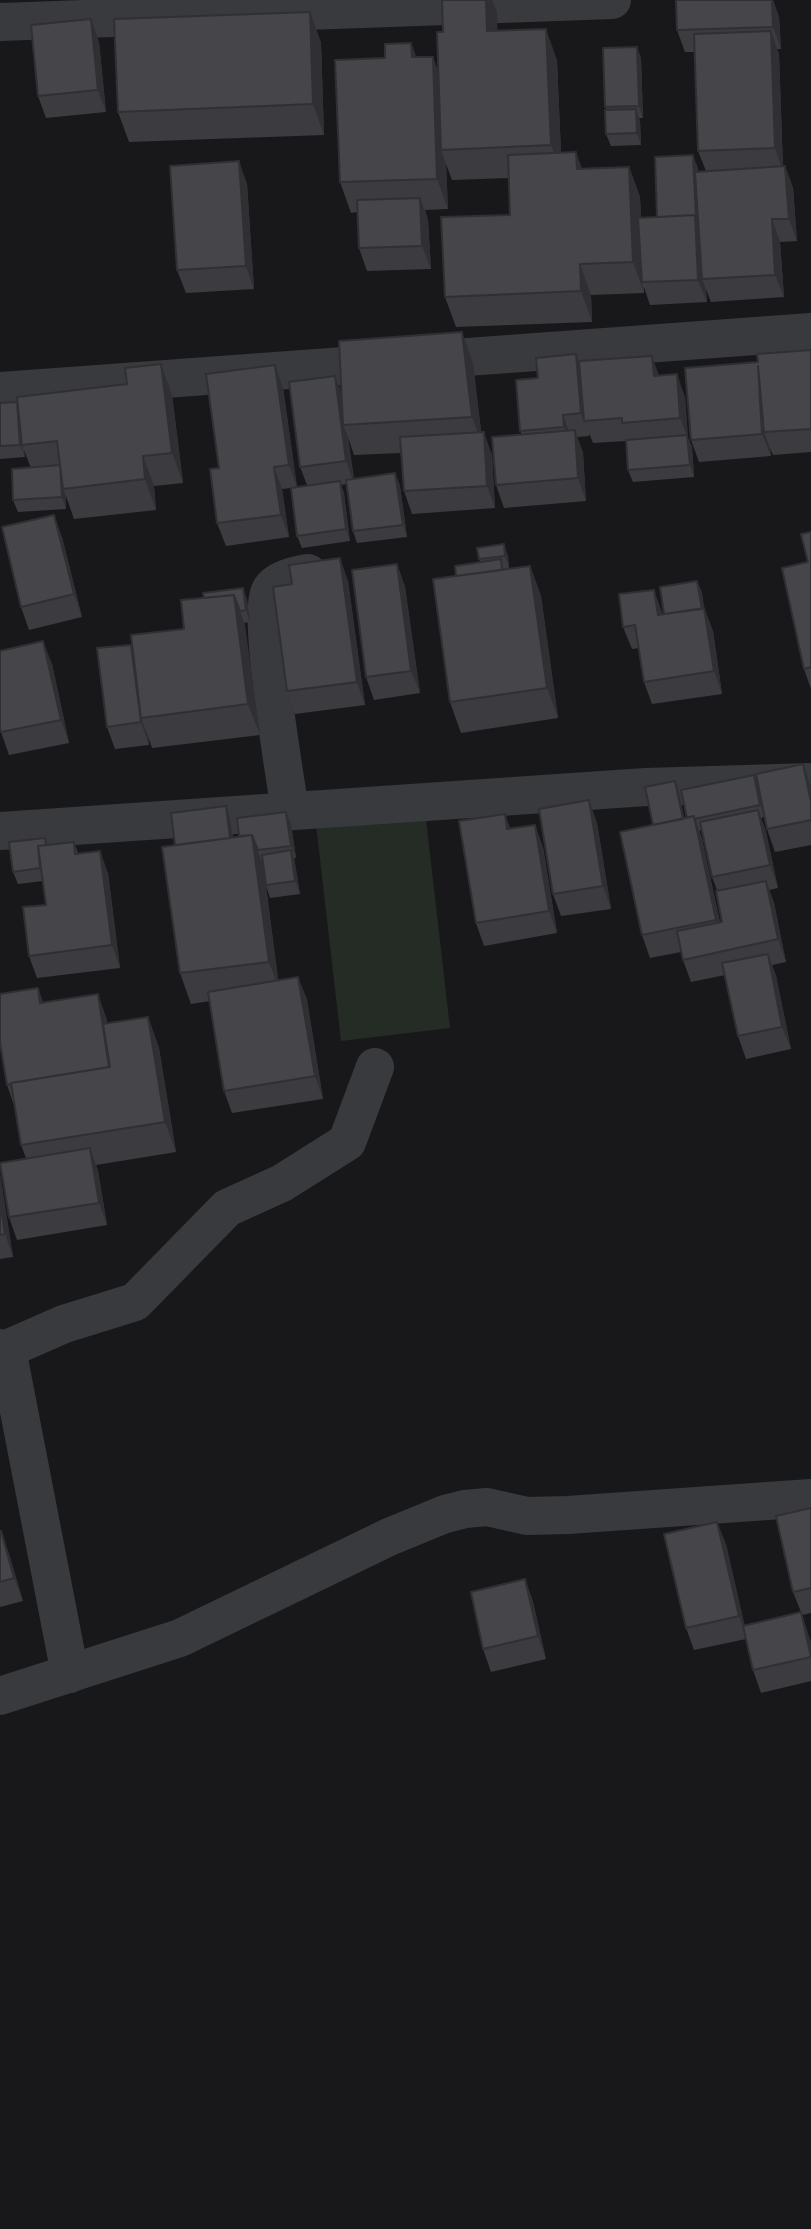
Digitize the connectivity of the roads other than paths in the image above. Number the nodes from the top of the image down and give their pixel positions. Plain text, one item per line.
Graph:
1 (612, 0) edge
2 (0, 22) edge
3 (811, 332) edge
4 (0, 391) edge
5 (308, 573) edge
6 (811, 782) edge
7 (290, 811) junction
8 (0, 831) edge
9 (375, 1067) dead end
10 (3, 1348) edge
11 (811, 1498) edge
12 (70, 1674) junction
13 (0, 1696) edge

1 - 2 street
3 - 4 street
5 - 7 street
6 - 7 street
7 - 8 street
9 - 10 street
10 - 12 street
11 - 12 street
12 - 13 street

